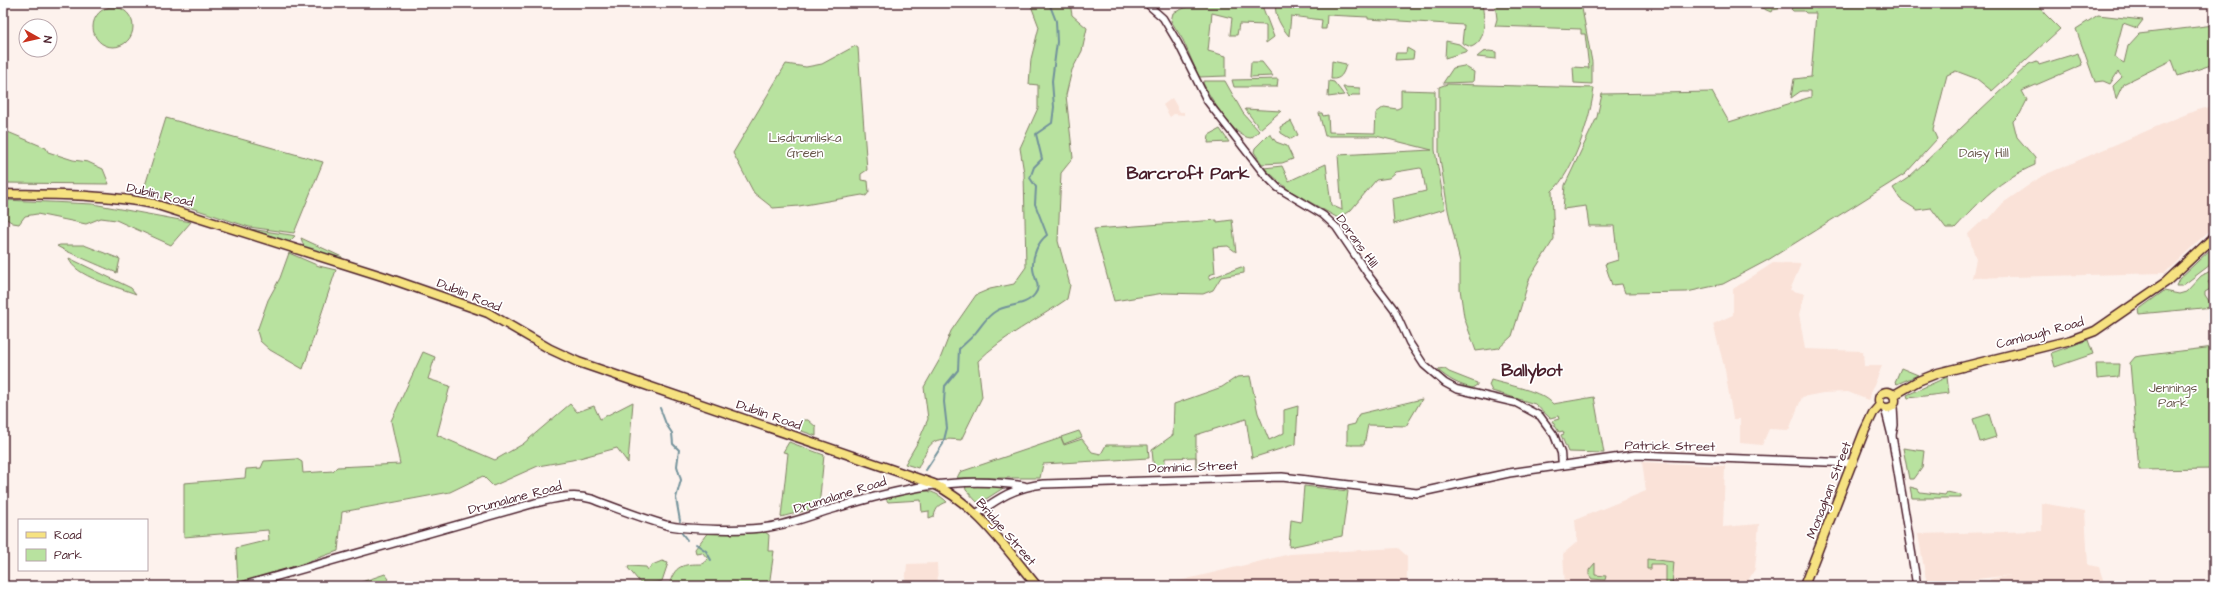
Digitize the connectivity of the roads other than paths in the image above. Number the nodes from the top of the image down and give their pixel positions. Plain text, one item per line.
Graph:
1 (1146, 3) edge
2 (3, 194) edge
3 (2214, 237) edge
4 (1894, 395) junction
5 (1886, 406) junction
6 (1853, 463) junction
7 (1562, 464) junction
8 (934, 484) junction
9 (1024, 486) junction
10 (1417, 493) joint
11 (976, 514) junction
12 (1037, 585) edge
13 (242, 586) edge
14 (1804, 586) edge
15 (1917, 586) edge

1 - 7 street, Dorans Hill
2 - 8 main road, Dublin Road
3 - 4 main road, Camlough Road
4 - 5 main road
4 - 5 main road
5 - 6 main road, Monaghan Street
5 - 15 main road
6 - 7 main road, Patrick Street
6 - 14 main road, Monaghan Street
7 - 10 main road, Patrick Street
8 - 9 main road, Drumalane Road
8 - 11 main road, Bridge Street
8 - 13 main road, Drumalane Road
9 - 10 main road, Dominic Street
9 - 11 main road, Dominic Street
11 - 12 main road, Bridge Street

